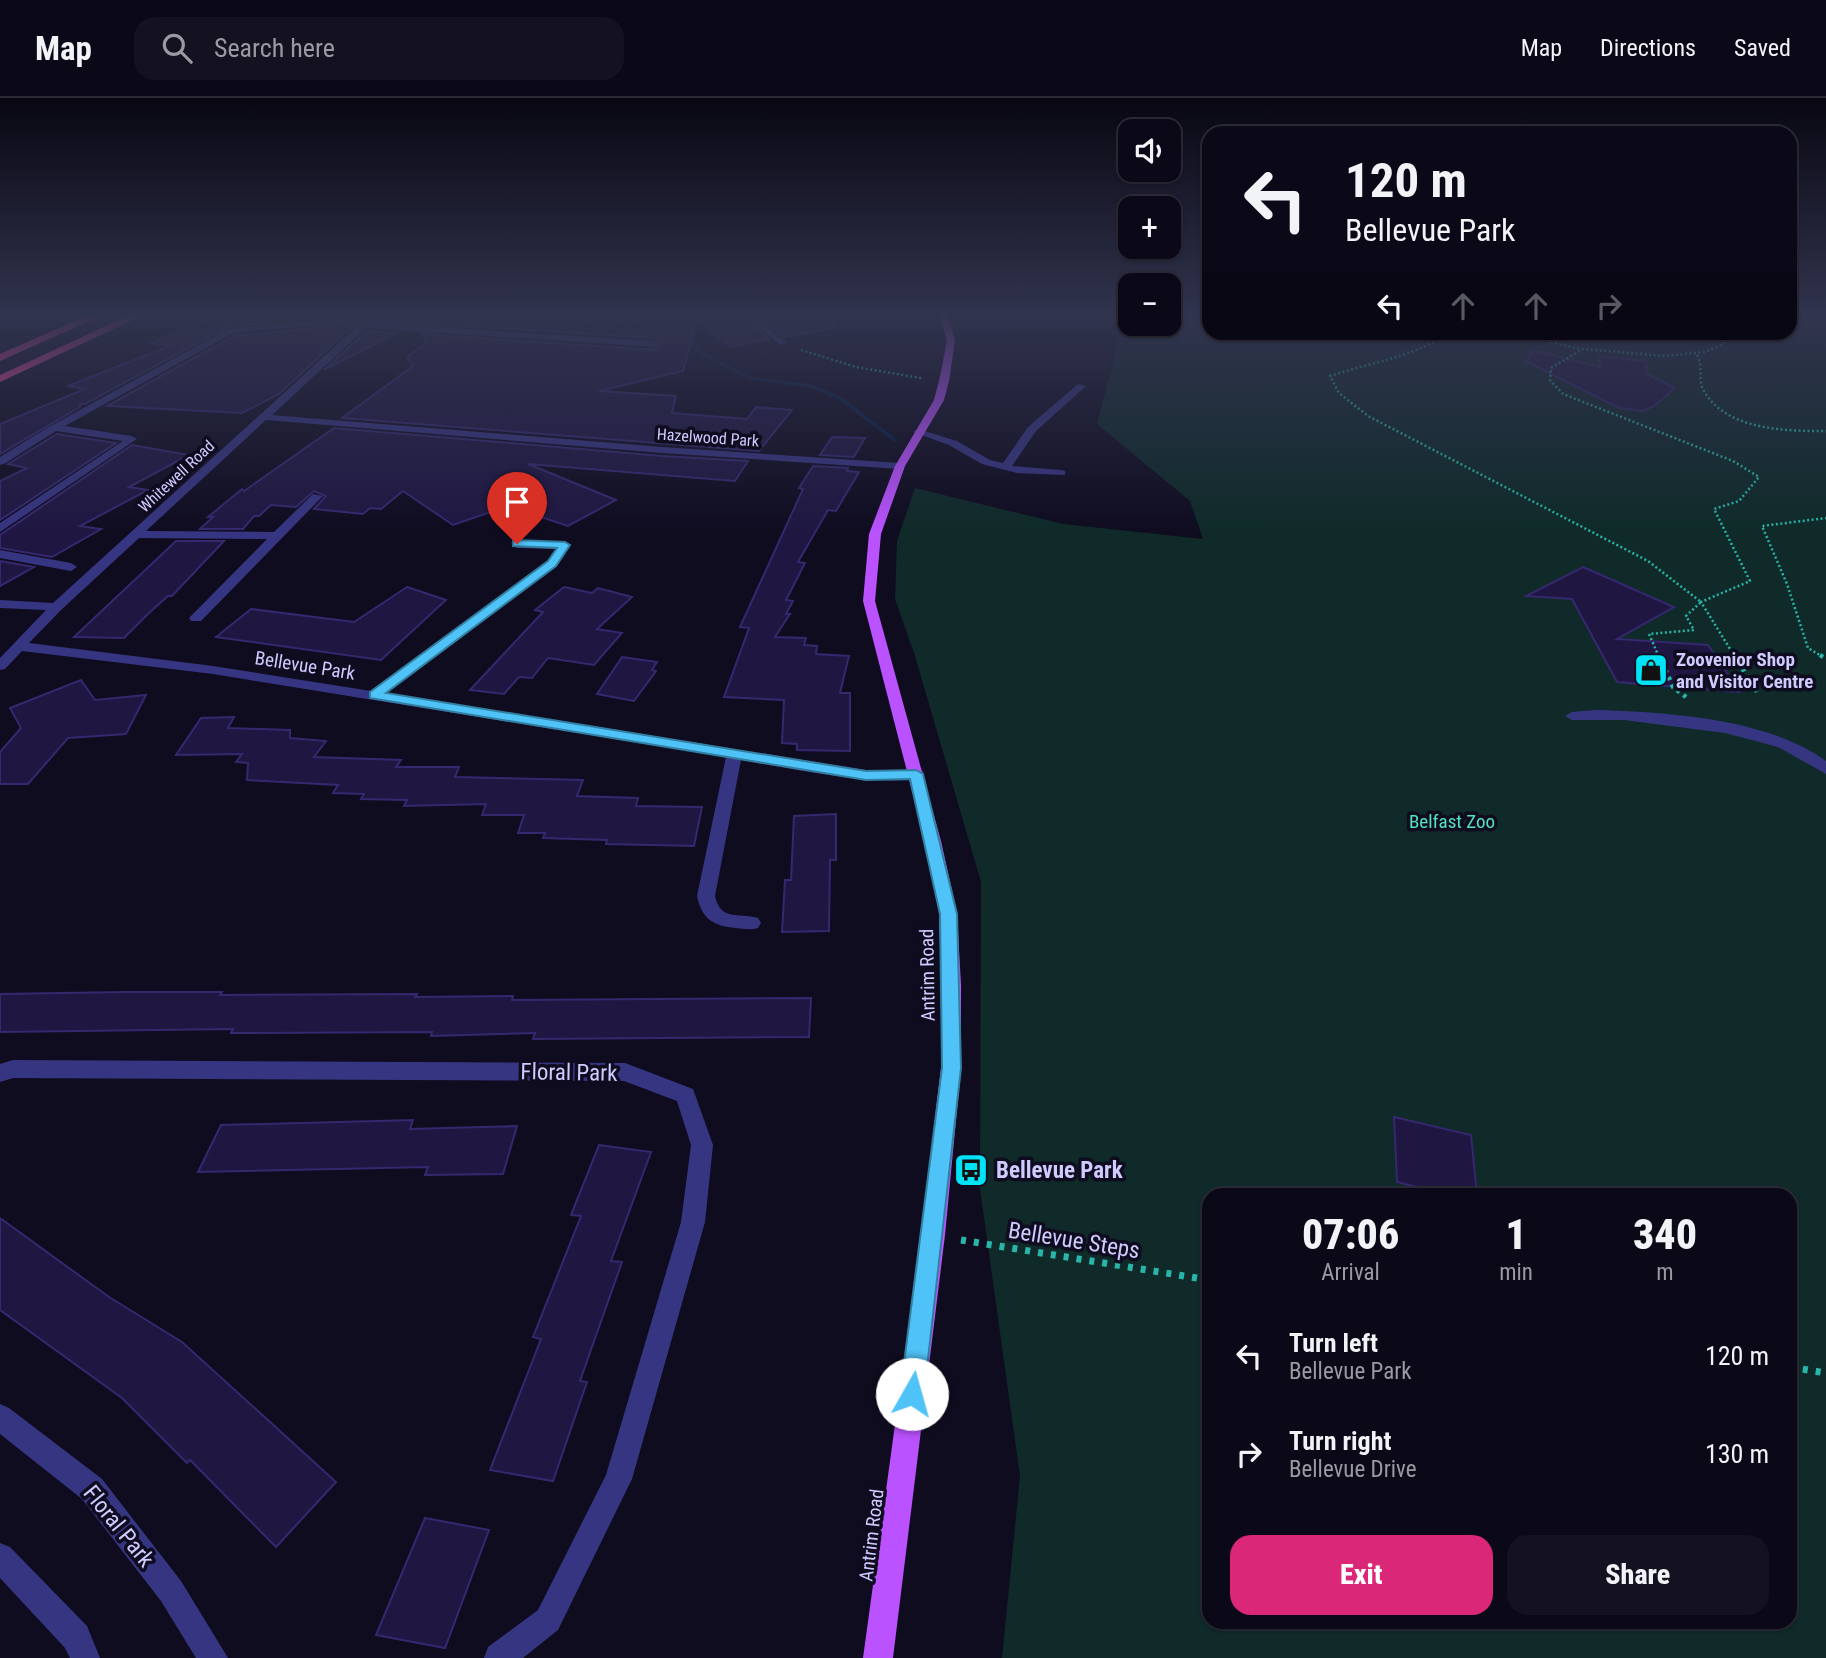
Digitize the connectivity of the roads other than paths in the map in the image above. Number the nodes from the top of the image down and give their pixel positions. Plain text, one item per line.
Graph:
1 (132, 386) edge
2 (297, 386) edge
3 (943, 386) edge
4 (1081, 386) dead end
5 (263, 417) junction
6 (55, 428) junction
7 (918, 432) junction
8 (0, 463) edge
9 (900, 466) junction
10 (1006, 467) junction
11 (1061, 473) dead end
12 (317, 496) dead end
13 (0, 528) edge
14 (135, 534) junction
15 (274, 536) junction
16 (517, 544) dead end
17 (0, 554) edge
18 (71, 567) dead end
19 (0, 604) edge
20 (56, 607) junction
21 (196, 618) dead end
22 (19, 646) junction
23 (0, 666) edge
24 (375, 695) junction
25 (1572, 716) dead end
26 (735, 753) junction
27 (1826, 769) edge
28 (916, 774) junction
29 (752, 923) dead end
30 (0, 1073) edge
31 (0, 1417) edge
32 (0, 1557) edge
33 (86, 1658) edge
34 (213, 1658) edge
35 (499, 1658) edge
36 (878, 1658) edge

1 - 6 street
2 - 5 street, Whitewell Road
3 - 7 main road, Antrim Road
4 - 10 street
5 - 9 street, Hazelwood Park
5 - 14 street, Whitewell Road
6 - 8 street
6 - 13 street
7 - 9 main road, Antrim Road
7 - 10 street
9 - 28 main road, Antrim Road
10 - 11 street
12 - 15 street
14 - 15 street
14 - 20 street, Whitewell Road
15 - 21 street
16 - 24 street
17 - 18 street
19 - 20 street
20 - 22 street, Whitewell Road
22 - 23 street, Whitewell Road
22 - 24 street, Bellevue Park
24 - 26 street, Bellevue Park
25 - 27 street
26 - 28 street, Bellevue Park
26 - 29 street
28 - 36 main road, Antrim Road
30 - 35 street, Floral Park
31 - 34 street, Floral Park
32 - 33 street

